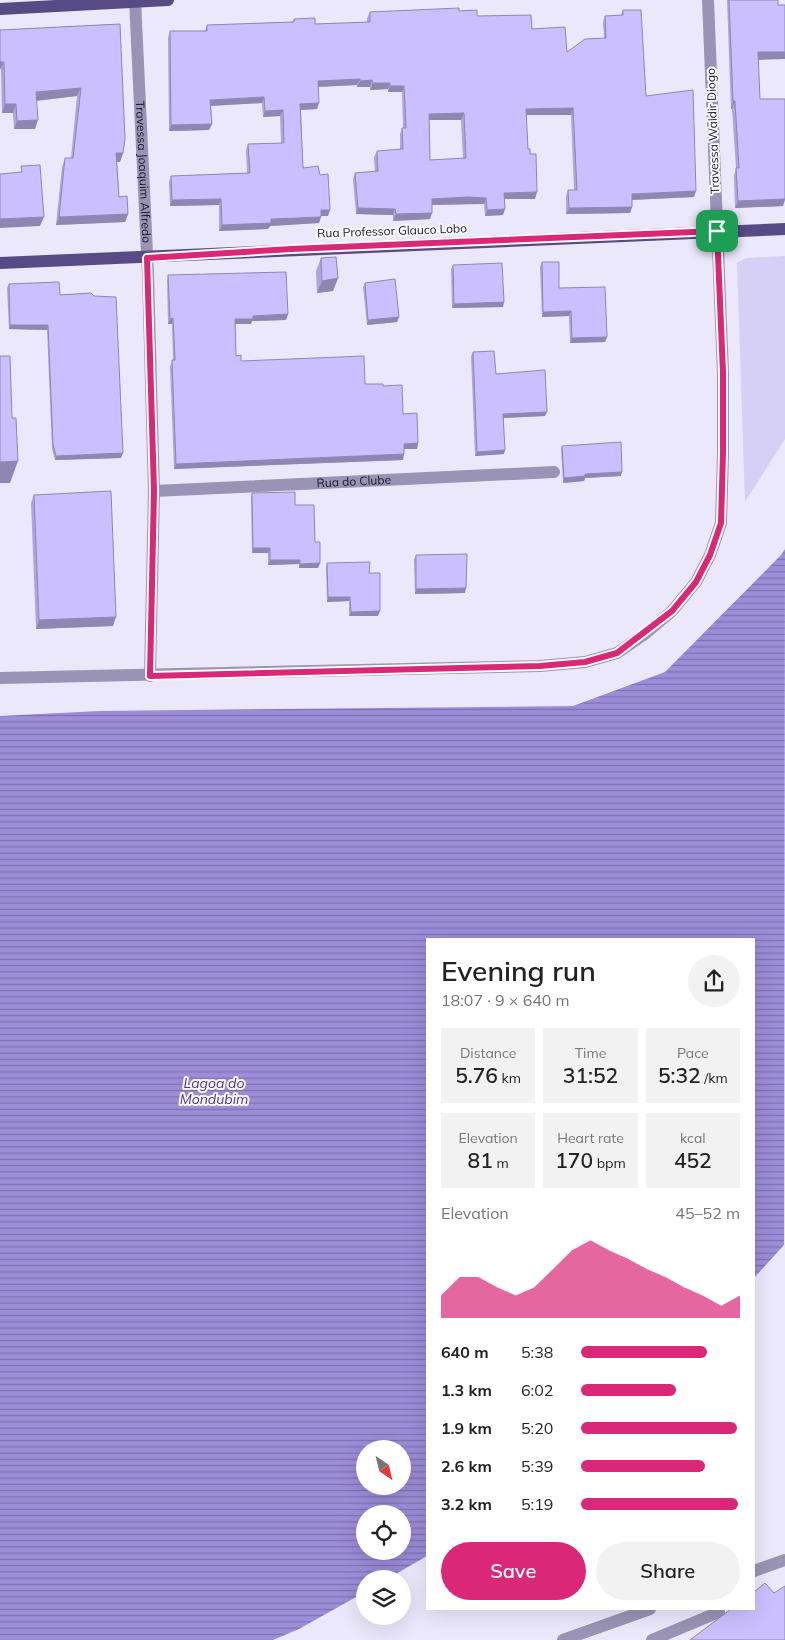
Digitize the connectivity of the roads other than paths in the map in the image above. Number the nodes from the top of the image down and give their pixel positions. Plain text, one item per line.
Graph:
1 (168, 0) edge
2 (708, 0) edge
3 (135, 1) edge
4 (0, 9) edge
5 (785, 229) edge
6 (717, 231) junction
7 (147, 258) junction
8 (0, 263) edge
9 (554, 472) dead end
10 (154, 491) junction
11 (150, 676) junction
12 (0, 678) edge
13 (785, 1560) edge
14 (755, 1571) edge
15 (647, 1610) edge
16 (719, 1612) dead end
17 (563, 1640) edge
18 (652, 1640) edge

1 - 3 main road
2 - 6 street, Travessa Waldir Diogo
3 - 4 main road
3 - 7 street, Travessa Joaquim Alfredo
5 - 6 main road, Rua Professor Glauco Lobo
6 - 7 main road, Rua Professor Glauco Lobo
6 - 11 street, Travessa Waldir Diogo
7 - 8 main road, Rua Professor Glauco Lobo
7 - 10 street, Travessa Joaquim Alfredo
9 - 10 street, Rua do Clube
10 - 11 street, Travessa Joaquim Alfredo
11 - 12 street, Travessa Waldir Diogo
13 - 14 street
15 - 17 street
16 - 18 street

